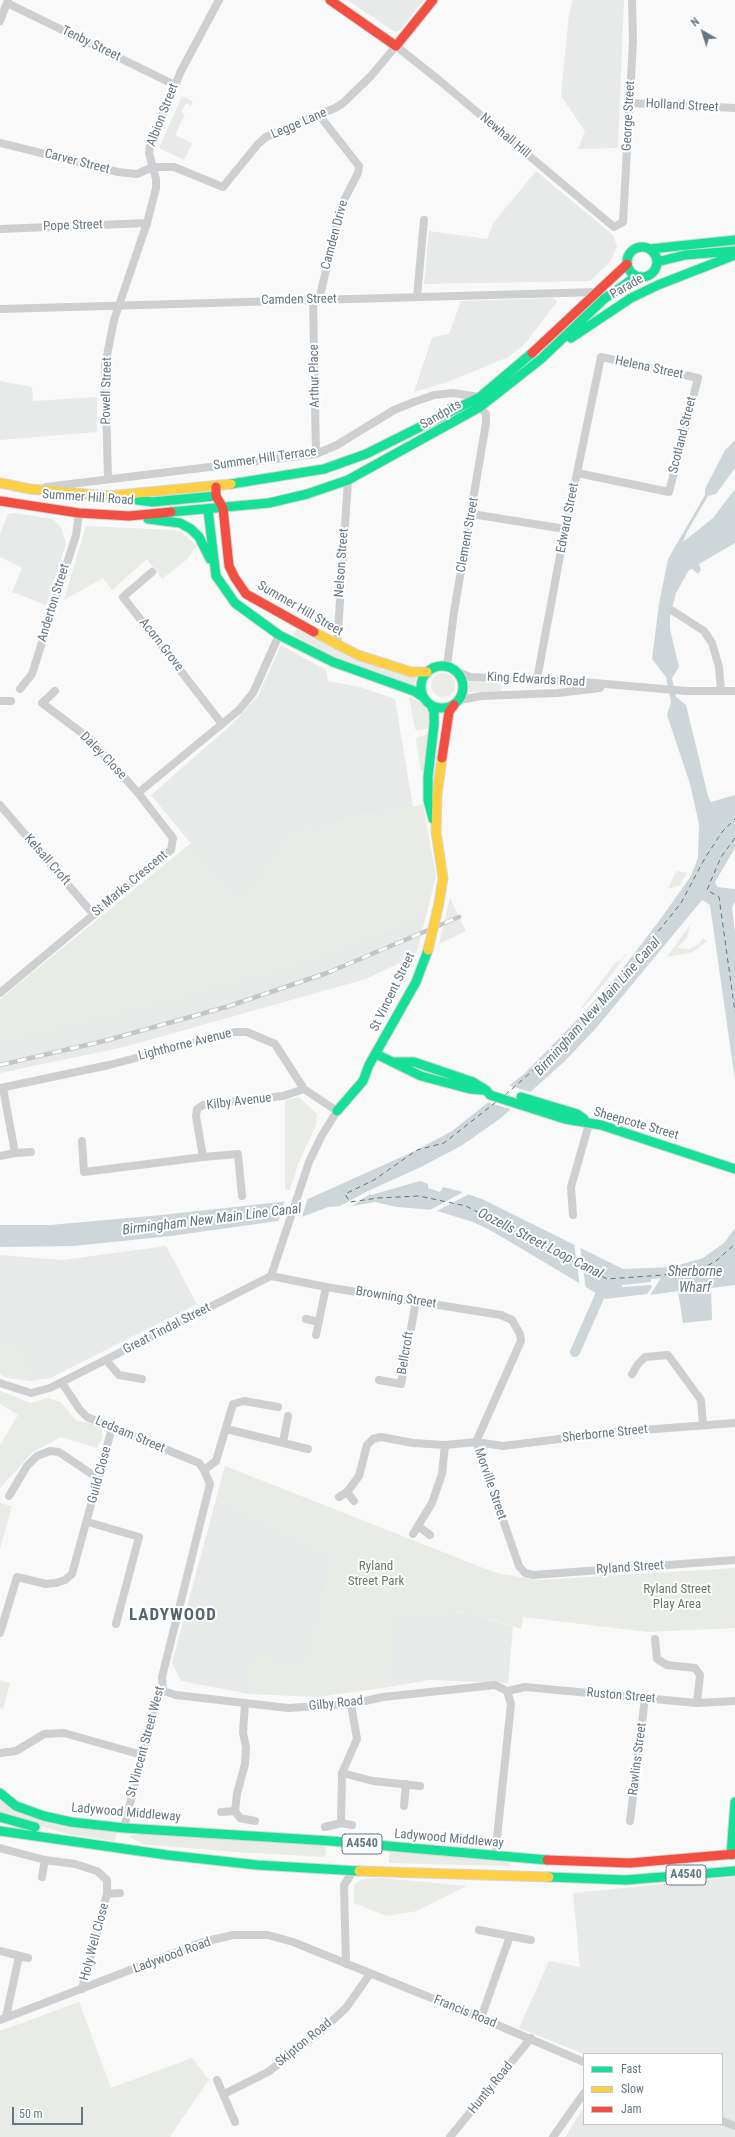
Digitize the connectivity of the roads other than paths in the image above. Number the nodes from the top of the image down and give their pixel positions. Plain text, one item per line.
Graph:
1 (219, 0) edge
2 (330, 0) edge
3 (433, 0) edge
4 (632, 0) edge
5 (7, 1) edge
6 (0, 21) edge
7 (396, 46) junction
8 (175, 85) junction
9 (629, 103) junction
10 (735, 108) edge
11 (320, 115) junction
12 (0, 143) edge
13 (153, 167) junction
14 (424, 220) dead end
15 (147, 223) junction
16 (614, 227) joint
17 (0, 229) edge
18 (735, 240) edge
19 (650, 249) junction
20 (735, 251) edge
21 (735, 255) edge
22 (657, 262) junction
23 (627, 264) junction
24 (637, 276) junction
25 (597, 292) junction
26 (417, 297) junction
27 (316, 299) junction
28 (119, 306) junction
29 (0, 309) edge
30 (601, 357) joint
31 (541, 359) junction
32 (698, 378) joint
33 (480, 397) junction
34 (480, 407) junction
35 (316, 454) junction
36 (577, 473) junction
37 (108, 478) junction
38 (348, 480) junction
39 (0, 483) edge
40 (30, 490) junction
41 (216, 492) junction
42 (108, 496) joint
43 (0, 501) edge
44 (223, 508) junction
45 (208, 510) junction
46 (79, 513) junction
47 (472, 514) junction
48 (129, 516) junction
49 (565, 529) junction
50 (214, 566) junction
51 (152, 572) dead end
52 (673, 611) dead end
53 (278, 635) junction
54 (337, 646) junction
55 (447, 666) junction
56 (427, 672) junction
57 (458, 672) junction
58 (537, 679) junction
59 (615, 686) junction
60 (20, 689) dead end
61 (55, 691) dead end
62 (721, 691) junction
63 (735, 691) edge
64 (423, 697) junction
65 (0, 701) edge
66 (11, 701) dead end
67 (457, 702) junction
68 (431, 705) junction
69 (222, 724) junction
70 (138, 793) junction
71 (0, 805) edge
72 (436, 832) junction
73 (94, 915) junction
74 (0, 993) edge
75 (376, 1054) junction
76 (2, 1088) edge
77 (304, 1089) junction
78 (337, 1111) junction
79 (589, 1124) junction
80 (82, 1141) dead end
81 (31, 1152) dead end
82 (15, 1153) junction
83 (0, 1156) edge
84 (203, 1157) junction
85 (735, 1169) edge
86 (242, 1196) dead end
87 (573, 1215) dead end
88 (271, 1276) junction
89 (326, 1287) junction
90 (416, 1301) junction
91 (306, 1319) dead end
92 (319, 1322) junction
93 (518, 1328) joint
94 (316, 1335) dead end
95 (106, 1360) junction
96 (632, 1374) dead end
97 (142, 1380) dead end
98 (379, 1380) dead end
99 (0, 1383) edge
100 (62, 1383) junction
101 (278, 1407) dead end
102 (288, 1416) dead end
103 (735, 1423) edge
104 (703, 1425) junction
105 (112, 1428) junction
106 (226, 1429) junction
107 (283, 1442) junction
108 (476, 1442) junction
109 (445, 1445) junction
110 (308, 1449) dead end
111 (204, 1470) junction
112 (99, 1478) junction
113 (347, 1492) junction
114 (9, 1496) dead end
115 (339, 1497) dead end
116 (354, 1501) dead end
117 (88, 1522) junction
118 (418, 1526) junction
119 (413, 1534) dead end
120 (430, 1534) dead end
121 (735, 1560) edge
122 (525, 1573) joint
123 (116, 1624) dead end
124 (0, 1633) edge
125 (655, 1639) dead end
126 (163, 1691) junction
127 (508, 1691) junction
128 (645, 1698) junction
129 (735, 1701) edge
130 (697, 1703) junction
131 (245, 1704) junction
132 (351, 1704) junction
133 (0, 1753) edge
134 (142, 1756) junction
135 (342, 1773) junction
136 (406, 1784) junction
137 (420, 1786) dead end
138 (0, 1794) edge
139 (735, 1802) edge
140 (404, 1806) dead end
141 (236, 1811) junction
142 (221, 1812) dead end
143 (0, 1817) edge
144 (255, 1821) dead end
145 (630, 1821) dead end
146 (341, 1823) junction
147 (352, 1825) dead end
148 (325, 1827) dead end
149 (0, 1831) edge
150 (124, 1839) junction
151 (97, 1846) junction
152 (0, 1848) edge
153 (733, 1855) edge
154 (498, 1857) junction
155 (45, 1860) junction
156 (353, 1871) junction
157 (733, 1871) edge
158 (42, 1877) dead end
159 (120, 1893) dead end
160 (107, 1894) junction
161 (479, 1930) dead end
162 (510, 1936) junction
163 (531, 1940) dead end
164 (0, 1951) edge
165 (19, 1956) junction
166 (28, 1958) dead end
167 (346, 1964) junction
168 (370, 1974) junction
169 (82, 1989) junction
170 (3, 2018) edge
171 (481, 2018) junction
172 (531, 2038) junction
173 (583, 2062) edge
174 (217, 2080) dead end
175 (224, 2094) junction
176 (583, 2094) edge
177 (723, 2121) edge
178 (235, 2122) dead end
179 (735, 2126) edge
180 (450, 2137) edge
181 (553, 2137) edge

1 - 8 street, Albion Street
2 - 7 main road
3 - 7 main road
4 - 9 street, George Street
5 - 6 street
5 - 8 street, Tenby Street
7 - 11 street, Legge Lane
7 - 16 street, Newhall Hill
8 - 13 street, Albion Street
9 - 10 street, Holland Street
9 - 16 street, George Street
11 - 13 street, Legge Lane
11 - 27 street, Camden Drive
12 - 13 street, Carver Street
13 - 15 street, Albion Street
14 - 26 street
15 - 17 street, Pope Street
15 - 28 street, Albion Street
18 - 19 main road
19 - 22 main road
19 - 23 main road
20 - 22 main road
21 - 31 main road, Parade
22 - 24 main road
23 - 24 main road
23 - 25 main road, Sandpits
24 - 31 main road, Sandpits
25 - 26 street, Camden Street
25 - 33 main road, Sandpits
26 - 27 street, Camden Street
27 - 28 street, Camden Street
27 - 35 street, Arthur Place
28 - 29 street, Camden Street
28 - 37 street, Powell Street
30 - 32 street, Helena Street
30 - 36 street, Edward Street
31 - 34 main road, Sandpits
32 - 36 street, Scotland Street
33 - 35 street, Summer Hill Terrace
33 - 41 main road, Sandpits
34 - 38 main road, Sandpits
34 - 47 street, Clement Street
35 - 37 street, Summer Hill Terrace
36 - 49 street, Edward Street
37 - 40 street, Summer Hill Road
38 - 44 main road, Sandpits
38 - 54 street, Nelson Street
39 - 40 main road, Summer Hill Road
40 - 42 main road, Summer Hill Road
41 - 42 main road, Sandpits
41 - 44 main road
41 - 45 main road
43 - 46 main road, Summer Hill Road
44 - 45 main road, Summer Hill Road
44 - 54 main road, Summer Hill Street
45 - 48 main road, Summer Hill Road
45 - 50 main road
46 - 48 main road, Summer Hill Road
46 - 60 street, Anderton Street
47 - 49 street
47 - 55 street, Clement Street
48 - 50 main road
49 - 58 street, Edward Street
50 - 53 main road
51 - 69 street, Acorn Grove
52 - 62 street
53 - 64 main road
53 - 69 street
54 - 56 main road, Summer Hill Street
55 - 56 main road
55 - 57 main road
56 - 64 main road
57 - 58 street, King Edwards Road
57 - 67 main road
58 - 59 street, King Edwards Road
59 - 62 street, King Edwards Road
59 - 67 street, King Edwards Road
61 - 70 street, Daley Close
62 - 63 street, King Edwards Road
64 - 68 main road
65 - 66 street
67 - 68 main road
67 - 72 main road, St Vincent Street
68 - 72 main road, St Vincent Street
69 - 70 street
70 - 73 street, St Marks Crescent
71 - 73 street, Kelsall Croft
72 - 75 main road, St Vincent Street, bridge
73 - 74 street, St Marks Crescent
75 - 78 main road, St Vincent Street
75 - 79 main road, Sheepcote Street
76 - 77 street, Lighthorne Avenue
76 - 82 street, Lighthorne Avenue
77 - 78 street, Lighthorne Avenue
77 - 84 street, Kilby Avenue
78 - 88 street, St Vincent Street
79 - 85 main road, Sheepcote Street
79 - 87 street
80 - 84 street
81 - 82 street
82 - 83 street
84 - 86 street
88 - 89 street, Browning Street
88 - 95 street, Great Tindal Street
89 - 90 street, Browning Street
89 - 92 street
90 - 93 street, Browning Street
90 - 98 street, Bellcroft
91 - 92 street
92 - 94 street
93 - 108 street, Morville Street
95 - 97 street
95 - 100 street, Great Tindal Street
96 - 104 street
99 - 100 street
100 - 105 street, Ledsam Street
101 - 106 street
102 - 107 street
103 - 104 street, Sherborne Street
104 - 108 street, Sherborne Street
105 - 111 street, Ledsam Street
105 - 112 street, Guild Close
106 - 107 street
106 - 111 street
107 - 110 street
108 - 109 street, Sherborne Street
108 - 122 street, Morville Street
109 - 113 street, Sherborne Street
109 - 118 street
111 - 126 street, St Vincent Street West
112 - 114 street
112 - 117 street, Guild Close
113 - 115 street
113 - 116 street
117 - 123 street, Guild Close
117 - 124 street, Guild Close
118 - 119 street
118 - 120 street
121 - 122 street, Ryland Street
125 - 130 street
126 - 131 street, Gilby Road
126 - 134 street, St Vincent Street West
127 - 128 street, Ruston Street
127 - 132 street, Gilby Road
127 - 154 street
128 - 130 street, Ruston Street
128 - 145 street, Rawlins Street
129 - 130 street, Ruston Street
131 - 132 street, Gilby Road
131 - 141 street
132 - 135 street
133 - 134 street
134 - 150 street, St Vincent Street West
135 - 136 street
135 - 146 street
136 - 137 street
136 - 140 street
138 - 150 main road, Ladywood Middleway / A4540
139 - 153 main road
141 - 142 street
141 - 144 street
143 - 151 main road, A4540
146 - 147 street
146 - 148 street
149 - 151 main road, Ladywood Middleway / A4540
150 - 151 main road, Ladywood Middleway / A4540
150 - 154 main road, Ladywood Middleway / A4540
150 - 156 main road, Ladywood Middleway / A4540
152 - 155 street, Holy Well Close
153 - 154 main road, Ladywood Middleway / A4540
153 - 157 main road
155 - 158 street
155 - 160 street, Holy Well Close
156 - 157 main road, Ladywood Middleway / A4540
156 - 167 street
159 - 160 street, Holy Well Close
160 - 169 street, Holy Well Close
161 - 162 street
162 - 163 street
162 - 171 street
164 - 165 street
165 - 166 street
165 - 170 street
167 - 168 street, Francis Road
167 - 169 street, Ladywood Road
168 - 171 street, Francis Road
168 - 175 street, Skipton Road
169 - 170 street, Ladywood Road
171 - 172 street, Francis Road
172 - 173 street, Francis Road
172 - 180 street, Huntly Road
174 - 175 street
175 - 178 street
176 - 181 street
177 - 179 street

